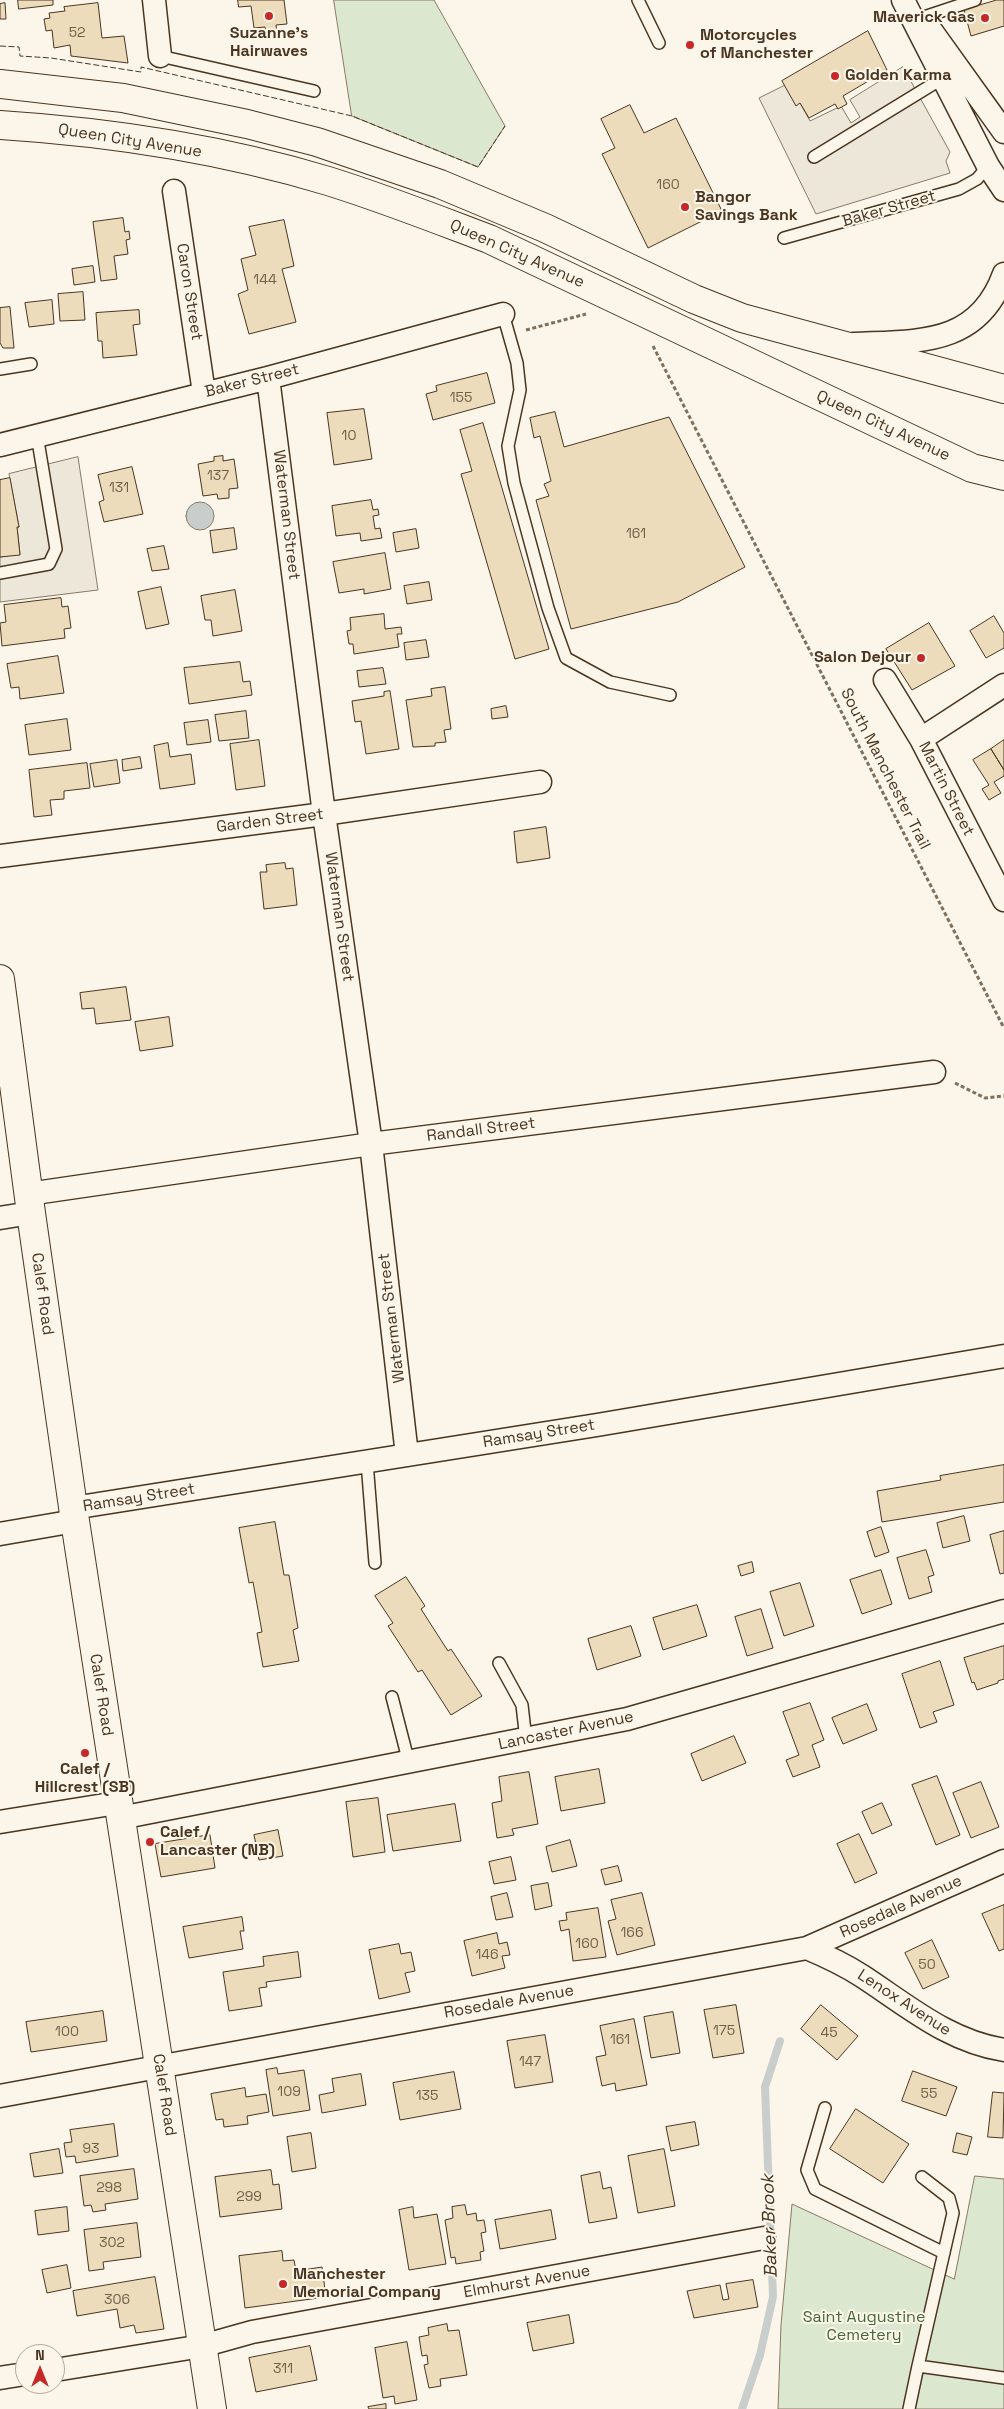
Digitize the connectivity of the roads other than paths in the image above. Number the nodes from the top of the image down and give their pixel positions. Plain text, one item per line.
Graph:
1 (154, 0) edge
2 (638, 0) edge
3 (902, 0) edge
4 (975, 0) edge
5 (915, 9) edge
6 (659, 42) dead end
7 (160, 56) joint
8 (943, 78) junction
9 (0, 84) edge
10 (314, 91) dead end
11 (0, 125) edge
12 (1004, 132) edge
13 (1004, 145) edge
14 (814, 157) dead end
15 (988, 166) junction
16 (1004, 190) edge
17 (174, 191) dead end
18 (1004, 205) edge
19 (784, 238) dead end
20 (1004, 274) edge
21 (506, 324) joint
22 (838, 345) junction
23 (31, 364) dead end
24 (0, 369) edge
25 (268, 378) junction
26 (1004, 389) edge
27 (204, 393) junction
28 (37, 435) junction
29 (0, 445) edge
30 (972, 468) junction
31 (1004, 476) edge
32 (1004, 484) edge
33 (0, 573) edge
34 (885, 680) dead end
35 (1004, 685) edge
36 (670, 695) dead end
37 (920, 739) junction
38 (540, 782) dead end
39 (324, 814) junction
40 (0, 856) edge
41 (1004, 900) edge
42 (0, 979) edge
43 (934, 1072) road end
44 (371, 1144) junction
45 (29, 1204) junction
46 (0, 1218) edge
47 (1004, 1356) edge
48 (407, 1456) junction
49 (366, 1462) junction
50 (74, 1514) junction
51 (0, 1534) edge
52 (375, 1563) dead end
53 (1004, 1611) edge
54 (499, 1663) dead end
55 (392, 1697) dead end
56 (526, 1740) junction
57 (409, 1762) junction
58 (118, 1810) junction
59 (0, 1822) edge
60 (1004, 1861) edge
61 (807, 1948) junction
62 (1004, 2050) edge
63 (160, 2066) junction
64 (0, 2096) edge
65 (825, 2108) dead end
66 (922, 2177) dead end
67 (764, 2238) dead end
68 (944, 2253) junction
69 (202, 2346) junction
70 (918, 2366) junction
71 (65, 2368) edge
72 (15, 2376) edge
73 (0, 2378) edge
74 (1004, 2378) edge
75 (212, 2409) edge
76 (909, 2409) edge

1 - 7 street
2 - 6 lane
3 - 8 street
4 - 5 lane
5 - 12 street
7 - 10 lane
8 - 14 lane
8 - 15 street
9 - 22 main road, Queen City Avenue
11 - 30 main road, Queen City Avenue
13 - 15 street
15 - 16 street
15 - 18 street
15 - 19 lane, Baker Street
17 - 27 street, Caron Street
20 - 22 street
21 - 25 street, Baker Street
21 - 36 lane
22 - 26 main road, Queen City Avenue
23 - 24 lane
25 - 27 street, Baker Street
25 - 39 street, Waterman Street
27 - 28 street, Baker Street
28 - 29 street, Baker Street
28 - 33 lane
30 - 31 main road, Queen City Avenue
30 - 32 main road
34 - 37 street, Martin Street
35 - 37 street
37 - 41 street, Martin Street
38 - 39 street, Garden Street
39 - 40 street, Garden Street
39 - 44 street, Waterman Street
42 - 45 main road, Calef Road
43 - 44 street, Randall Street
44 - 45 street, Randall Street
44 - 48 street, Waterman Street
45 - 46 street, Randall Street
45 - 50 main road, Calef Road
47 - 48 street, Ramsay Street
48 - 49 street, Ramsay Street
49 - 50 street, Ramsay Street
49 - 52 lane
50 - 51 street, Ramsay Street
50 - 58 main road, Calef Road
53 - 56 street, Lancaster Avenue
54 - 56 lane
55 - 57 lane
56 - 57 street, Lancaster Avenue
57 - 58 street, Lancaster Avenue
58 - 59 street, Lancaster Avenue
58 - 63 main road, Calef Road
60 - 61 street, Rosedale Avenue
61 - 62 street, Lenox Avenue
61 - 63 street, Rosedale Avenue
63 - 64 street, Rosedale Avenue
63 - 69 main road, Calef Road
65 - 68 lane
66 - 68 lane
67 - 69 street, Elmhurst Avenue
68 - 70 lane
69 - 71 street, Elmhurst Avenue
69 - 75 main road, Calef Road
70 - 74 lane
70 - 76 lane
72 - 73 street

